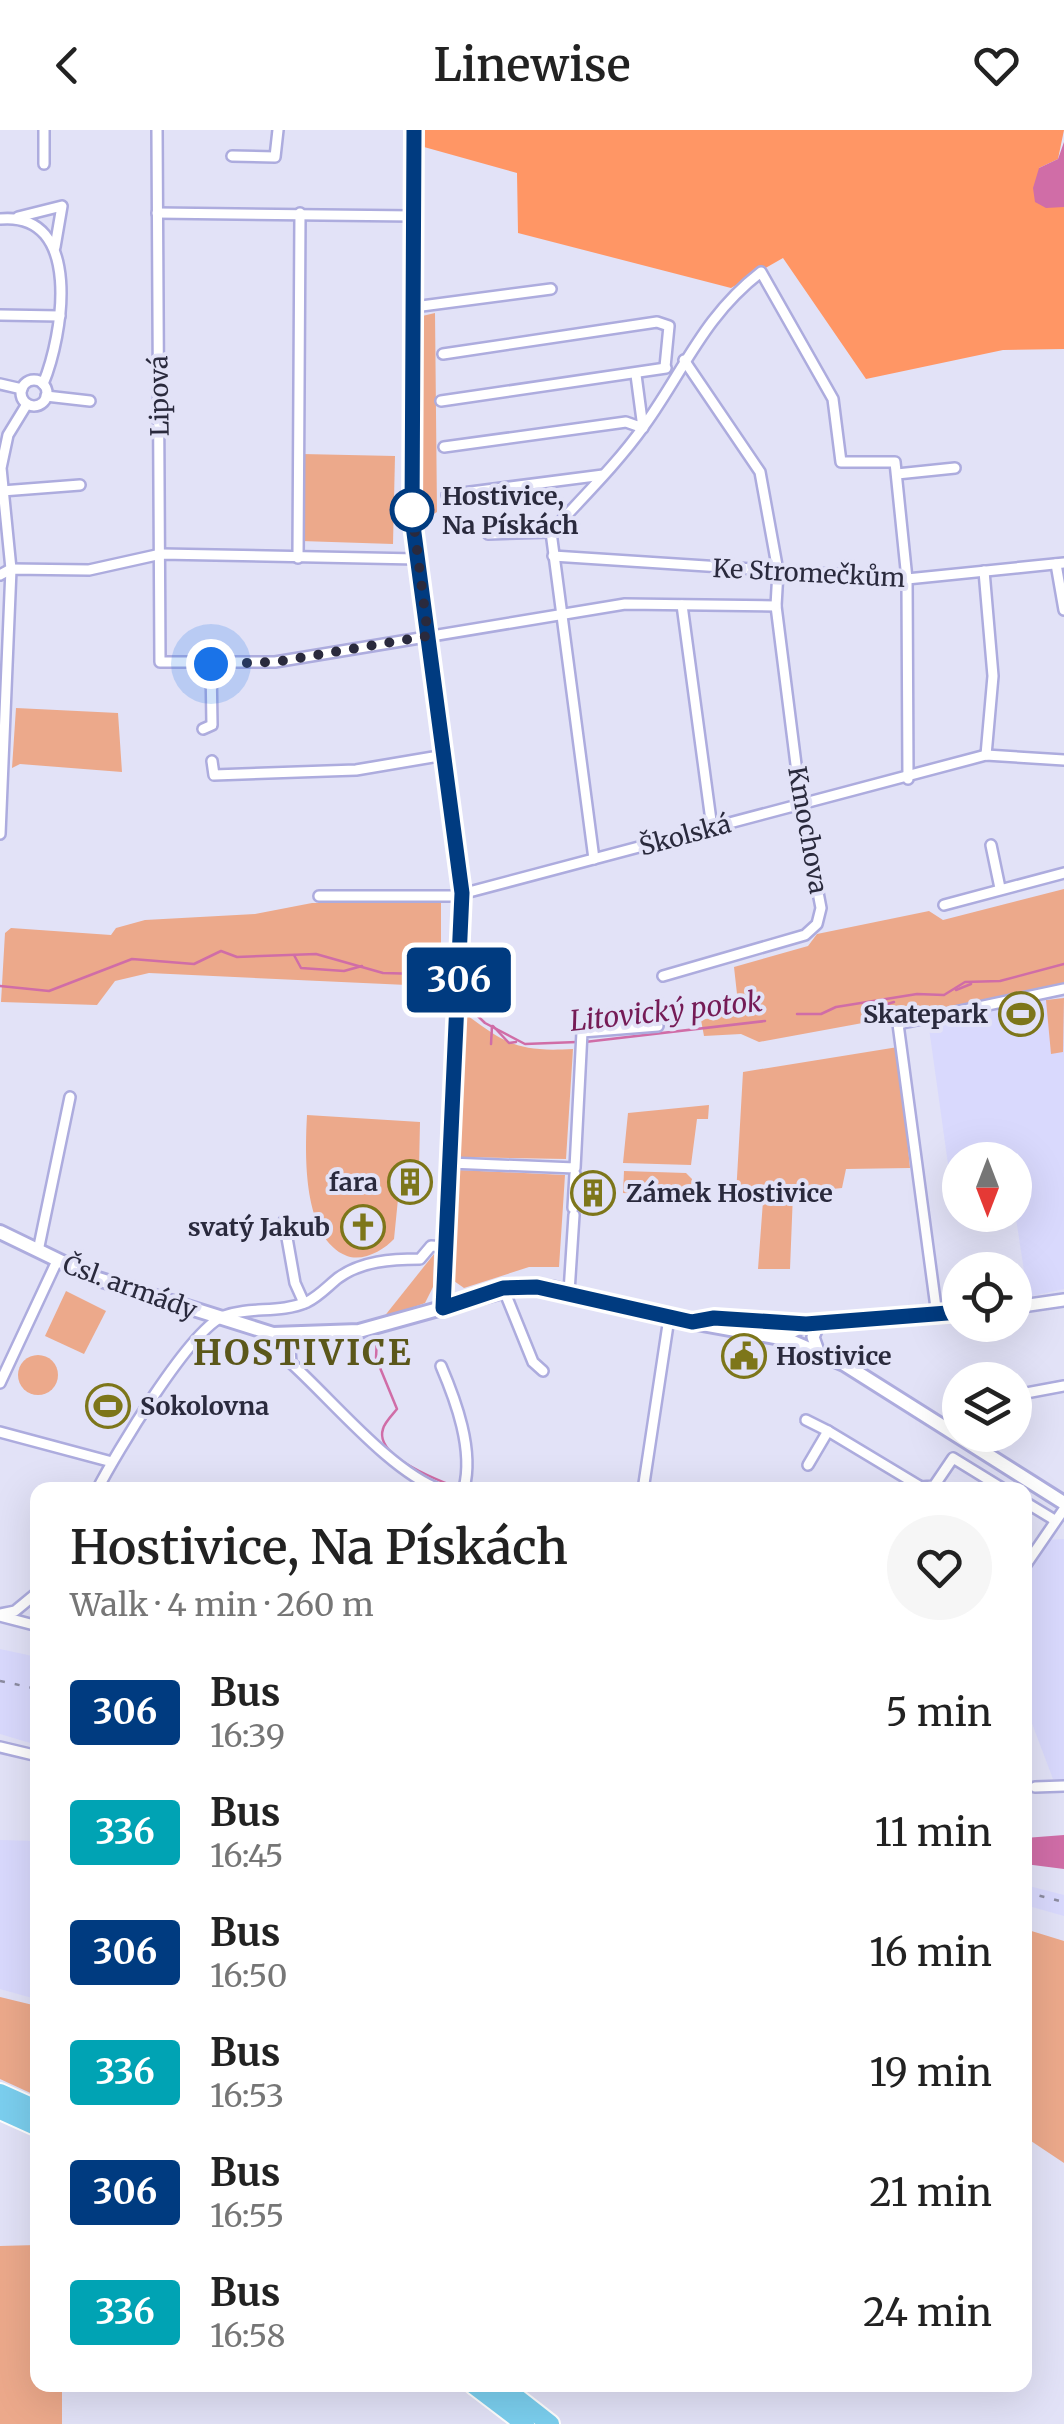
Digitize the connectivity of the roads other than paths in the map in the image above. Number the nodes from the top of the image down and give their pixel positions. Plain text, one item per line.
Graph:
1 (44, 130) edge
2 (157, 130) edge
3 (278, 130) edge
4 (414, 130) edge
5 (232, 156) dead end
6 (44, 164) dead end
7 (158, 212) junction
8 (300, 214) junction
9 (414, 216) junction
10 (14, 218) junction
11 (0, 219) edge
12 (55, 247) junction
13 (550, 289) dead end
14 (414, 307) junction
15 (0, 315) edge
16 (60, 316) junction
17 (443, 354) dead end
18 (684, 360) junction
19 (665, 366) junction
20 (636, 376) junction
21 (674, 378) junction
22 (0, 384) edge
23 (42, 384) junction
24 (22, 389) junction
25 (46, 396) junction
26 (90, 401) dead end
27 (441, 401) dead end
28 (27, 404) junction
29 (643, 428) junction
30 (444, 448) dead end
31 (955, 468) dead end
32 (603, 474) junction
33 (897, 474) junction
34 (80, 485) dead end
35 (2, 491) edge
36 (448, 494) dead end
37 (551, 532) junction
38 (488, 534) dead end
39 (161, 554) junction
40 (553, 556) junction
41 (298, 558) junction
42 (417, 559) junction
43 (1060, 564) edge
44 (10, 569) junction
45 (778, 572) junction
46 (984, 572) junction
47 (0, 575) edge
48 (906, 579) junction
49 (4, 588) edge
50 (682, 604) junction
51 (776, 606) junction
52 (1064, 610) edge
53 (561, 614) junction
54 (428, 636) junction
55 (211, 664) junction
56 (4, 679) edge
57 (202, 729) dead end
58 (986, 755) junction
59 (445, 756) junction
60 (1064, 760) edge
61 (212, 761) dead end
62 (908, 779) junction
63 (801, 804) junction
64 (712, 828) junction
65 (0, 834) edge
66 (990, 845) dead end
67 (594, 859) junction
68 (1064, 873) edge
69 (1000, 888) junction
70 (462, 893) junction
71 (320, 896) dead end
72 (944, 905) dead end
73 (663, 976) dead end
74 (1064, 989) edge
75 (658, 1026) dead end
76 (70, 1097) dead end
77 (450, 1163) junction
78 (575, 1174) dead end
79 (284, 1221) dead end
80 (0, 1232) edge
81 (446, 1246) junction
82 (38, 1251) junction
83 (58, 1261) junction
84 (503, 1288) junction
85 (569, 1292) junction
86 (1064, 1300) edge
87 (304, 1303) junction
88 (1032, 1305) edge
89 (443, 1308) junction
90 (942, 1314) edge
91 (937, 1315) junction
92 (669, 1318) junction
93 (217, 1319) junction
94 (819, 1323) junction
95 (289, 1336) junction
96 (780, 1338) junction
97 (818, 1351) junction
98 (441, 1366) dead end
99 (543, 1370) dead end
100 (0, 1383) edge
101 (1064, 1386) edge
102 (1032, 1392) edge
103 (806, 1420) dead end
104 (942, 1425) edge
105 (828, 1431) junction
106 (0, 1432) edge
107 (984, 1452) edge
108 (112, 1462) junction
109 (808, 1464) dead end
110 (102, 1482) edge
111 (421, 1482) edge
112 (466, 1482) edge
113 (643, 1482) edge
114 (912, 1482) edge
115 (937, 1482) edge
116 (992, 1482) edge
117 (1028, 1482) edge
118 (1032, 1484) edge
119 (1032, 1506) edge
120 (1064, 1506) edge
121 (1053, 1519) junction
122 (1032, 1554) edge
123 (30, 1598) edge
124 (0, 1615) edge
125 (30, 1624) edge
126 (0, 1747) edge
127 (30, 1754) edge
128 (1064, 1786) edge
129 (1035, 1787) dead end
130 (0, 2094) edge
131 (30, 2107) edge
132 (0, 2110) edge
133 (30, 2123) edge
134 (483, 2392) edge
135 (509, 2392) edge
136 (525, 2424) edge
137 (550, 2424) edge

1 - 6 street
2 - 7 street, Lipová
3 - 5 street
4 - 9 street
7 - 8 street
7 - 39 street, Lipová
8 - 9 street
8 - 41 street
9 - 14 street
10 - 11 street
10 - 12 street
10 - 12 street
12 - 16 street
13 - 14 street
14 - 42 street
15 - 16 street
16 - 23 street
17 - 19 street
18 - 21 street
18 - 33 street
18 - 45 street, Kmochova
19 - 20 street
19 - 21 street
20 - 27 street
20 - 29 street
21 - 29 street
22 - 24 street
23 - 24 street
23 - 25 street
24 - 28 street
25 - 26 street
25 - 28 street
28 - 35 street
29 - 30 street
29 - 32 street
31 - 33 street
32 - 36 street
32 - 37 street
33 - 48 street
34 - 35 street
35 - 44 street
37 - 38 street
37 - 40 street
39 - 41 street
39 - 44 street
39 - 55 street, Lipová
40 - 45 street, Ke Stromečkům
40 - 53 street
41 - 42 street
42 - 54 street
43 - 46 street, Ke Stromečkům
43 - 52 street
44 - 47 street
44 - 49 street
45 - 48 street, Ke Stromečkům
45 - 51 street, Kmochova
46 - 48 street, Ke Stromečkům
46 - 58 street
48 - 62 street
49 - 56 street
50 - 51 street
50 - 53 street
50 - 64 street
51 - 63 street, Kmochova
53 - 54 street
53 - 67 street
54 - 55 street
54 - 59 street
55 - 57 street
56 - 65 street
58 - 60 street
58 - 62 street, Školská
59 - 61 street
59 - 70 street
62 - 63 street, Školská
63 - 64 street, Školská
63 - 73 street, Kmochova
64 - 67 street, Školská
66 - 69 street
67 - 70 street, Školská
68 - 69 street
69 - 72 street
70 - 71 street, Školská
70 - 77 street
74 - 91 street
75 - 77 street
76 - 82 street, Čsl. armády
77 - 81 street
78 - 85 street
79 - 87 street
80 - 82 main road, Čsl. armády
81 - 87 street
81 - 89 street
82 - 83 main road, Čsl. armády
83 - 93 main road, Čsl. armády
83 - 100 street
84 - 85 main road, Čsl. armády
84 - 89 main road, Čsl. armády
84 - 99 street
85 - 92 main road, Čsl. armády
86 - 88 street
87 - 93 street
89 - 95 main road, Čsl. armády
90 - 91 street
91 - 94 street
92 - 96 main road, Čsl. armády
92 - 113 street
93 - 95 main road, Čsl. armády
93 - 108 street
94 - 96 street
94 - 97 street
95 - 111 street
96 - 97 main road, Čsl. armády
97 - 104 main road, Čsl. armády
98 - 112 street
101 - 102 street
103 - 105 street
105 - 109 street
105 - 114 street
106 - 108 street
107 - 117 main road, Čsl. armády
108 - 110 street
115 - 116 street
118 - 120 main road, Čsl. armády
119 - 121 street
120 - 121 street
121 - 122 street
123 - 124 street
124 - 125 street
126 - 127 street
128 - 129 street
130 - 131 highway
132 - 133 highway
134 - 136 highway
135 - 137 highway

